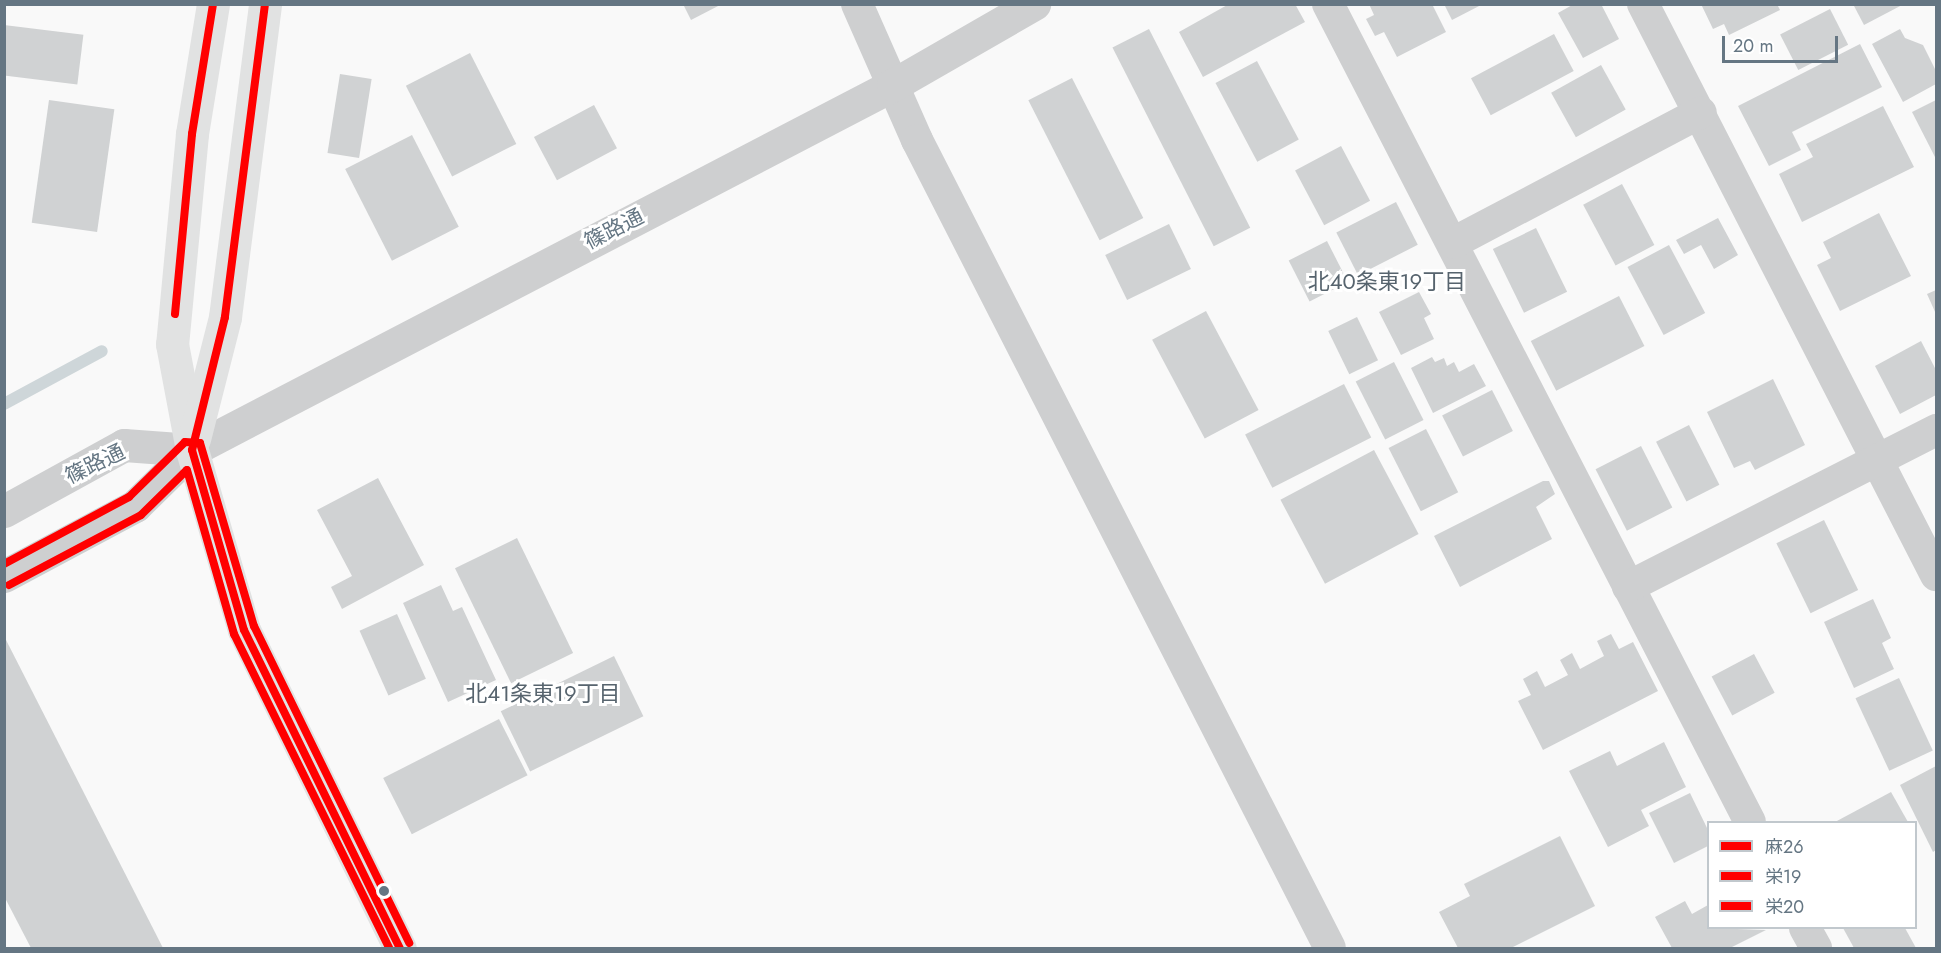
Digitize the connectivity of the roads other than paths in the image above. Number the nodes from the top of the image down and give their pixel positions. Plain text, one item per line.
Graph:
1 (213, 4) edge
2 (265, 4) edge
3 (857, 4) edge
4 (1034, 4) edge
5 (1328, 4) edge
6 (1643, 4) edge
7 (893, 85) junction
8 (1701, 112) junction
9 (1453, 243) junction
10 (1936, 430) edge
11 (192, 450) junction
12 (1877, 459) junction
13 (4, 511) edge
14 (1936, 574) edge
15 (4, 576) edge
16 (1628, 587) junction
17 (1749, 821) edge
18 (1806, 929) edge
19 (400, 948) edge
20 (1330, 948) edge
21 (1816, 948) edge

1 - 11 main road
2 - 11 main road
3 - 7 street
4 - 7 street, 篠路通
5 - 9 street
6 - 8 street
7 - 11 street, 篠路通
7 - 20 street
8 - 9 street
8 - 12 street
9 - 16 street
10 - 12 street
11 - 13 street, 篠路通
11 - 15 street, 篠路通
11 - 19 main road
12 - 14 street
12 - 16 street
16 - 17 street
18 - 21 street

